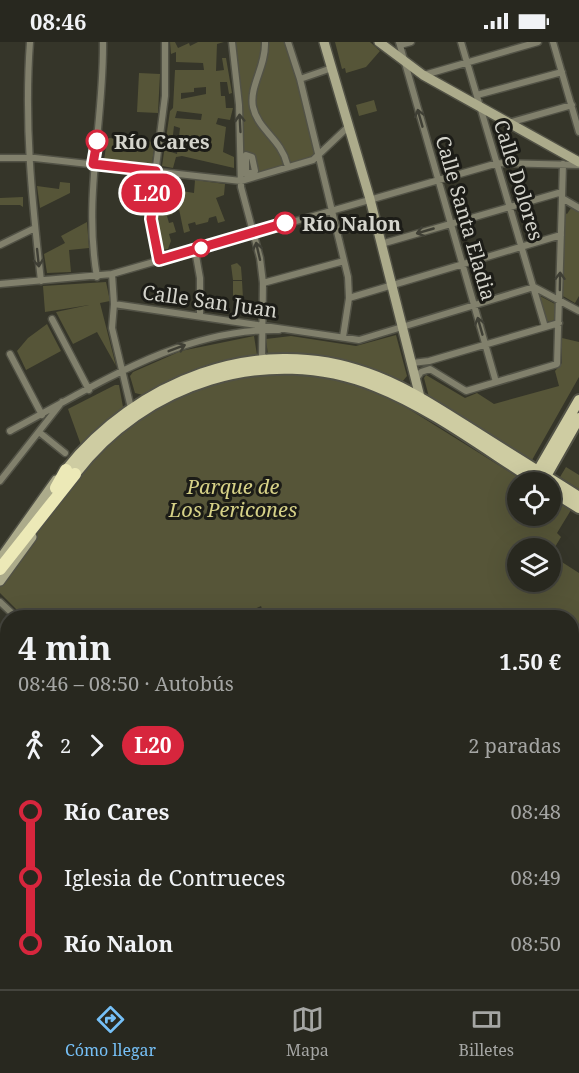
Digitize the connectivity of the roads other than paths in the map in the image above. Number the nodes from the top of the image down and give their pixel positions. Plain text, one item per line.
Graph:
1 (30, 42) edge
2 (103, 42) edge
3 (165, 42) edge
4 (232, 42) edge
5 (265, 42) edge
6 (288, 42) edge
7 (324, 42) edge
8 (379, 42) edge
9 (411, 42) edge
10 (461, 42) edge
11 (538, 42) edge
12 (553, 42) edge
13 (399, 44) edge
14 (467, 62) junction
15 (405, 63) junction
16 (332, 68) junction
17 (562, 72) junction
18 (423, 75) junction
19 (300, 79) junction
20 (477, 95) junction
21 (572, 105) junction
22 (480, 107) junction
23 (302, 110) dead end
24 (576, 112) edge
25 (306, 123) dead end
26 (507, 123) junction
27 (349, 126) junction
28 (579, 132) edge
29 (318, 156) junction
30 (0, 158) edge
31 (28, 158) junction
32 (498, 163) junction
33 (579, 163) edge
34 (93, 164) junction
35 (287, 164) dead end
36 (563, 164) junction
37 (156, 171) junction
38 (438, 180) junction
39 (241, 181) junction
40 (562, 195) junction
41 (370, 199) junction
42 (510, 206) junction
43 (579, 208) edge
44 (331, 210) junction
45 (450, 224) junction
46 (35, 228) junction
47 (254, 233) junction
48 (561, 236) junction
49 (0, 244) edge
50 (381, 244) junction
51 (522, 247) junction
52 (195, 250) junction
53 (159, 260) junction
54 (345, 261) junction
55 (462, 264) junction
56 (112, 274) junction
57 (97, 277) junction
58 (41, 281) junction
59 (263, 283) junction
60 (0, 284) edge
61 (392, 284) junction
62 (534, 287) junction
63 (349, 298) junction
64 (560, 300) junction
65 (114, 304) junction
66 (474, 304) junction
67 (579, 311) edge
68 (200, 316) junction
69 (52, 319) dead end
70 (244, 322) junction
71 (560, 323) junction
72 (261, 327) junction
73 (403, 327) junction
74 (545, 327) junction
75 (242, 332) junction
76 (343, 337) junction
77 (485, 345) junction
78 (10, 354) dead end
79 (263, 362) junction
80 (429, 362) junction
81 (412, 363) junction
82 (430, 369) junction
83 (123, 371) junction
84 (416, 379) junction
85 (496, 382) junction
86 (403, 388) junction
87 (89, 390) junction
88 (420, 397) junction
89 (579, 400) edge
90 (63, 401) junction
91 (131, 408) junction
92 (428, 414) junction
93 (42, 415) junction
94 (579, 418) edge
95 (10, 431) dead end
96 (39, 432) junction
97 (65, 453) dead end
98 (71, 472) junction
99 (529, 472) edge
100 (530, 472) edge
101 (542, 472) edge
102 (543, 472) edge
103 (0, 481) edge
104 (561, 488) edge
105 (561, 497) edge
106 (579, 497) edge
107 (579, 508) edge
108 (0, 559) edge
109 (0, 569) edge
110 (0, 581) edge

1 - 31 street
2 - 34 street
3 - 37 street
39 -> 4 street
5 - 35 street
6 - 19 street
7 - 16 main road
8 - 15 main road
9 - 13 street
10 - 14 street, Calle Dolores
11 - 14 street
12 - 17 street
13 - 15 street, Calle Santa Eladia
14 - 18 street
14 - 20 street, Calle Dolores
15 - 18 main road
38 -> 15 street, Calle Santa Eladia
16 - 19 street
16 - 27 main road
17 - 20 street
17 - 21 street
18 - 22 main road
19 - 29 street
20 - 22 street, Calle Dolores
21 - 24 street
21 - 26 street
22 - 26 main road
22 - 32 street, Calle Dolores
23 - 25 street
24 - 28 street
26 - 33 main road
27 - 29 street
27 - 41 main road
29 - 39 street
29 - 44 street
30 - 31 street
31 - 34 street
31 - 46 street
32 - 36 street
32 - 38 street
32 - 42 street, Calle Dolores
33 - 36 street
34 - 37 street
34 - 57 street
36 - 40 street
37 - 39 street
37 - 53 street
38 - 41 street
38 - 45 street, Calle Santa Eladia
39 - 47 street
40 - 42 street
40 - 43 street
40 - 48 street
41 - 44 street
41 - 50 main road
42 - 45 street
42 - 51 street, Calle Dolores
44 - 47 street
44 - 54 street
45 -> 50 street
45 - 55 street, Calle Santa Eladia
46 - 49 street
46 -> 58 street
47 - 52 street
59 -> 47 street
48 - 51 street
64 -> 48 street
50 - 61 main road
51 - 55 street
51 - 62 street, Calle Dolores
52 - 53 street
52 - 68 street
53 - 56 street
54 - 59 street
54 - 63 street
55 - 61 street
55 - 66 street, Calle Santa Eladia
56 - 57 street
56 - 65 street
57 - 58 street
58 - 60 street
59 - 72 street
61 - 63 street
61 - 73 main road
62 - 64 street
62 - 66 street, Calle San Juan
62 - 74 street, Calle Dolores
63 - 76 street
64 - 67 street
64 - 71 street
65 - 68 street, Calle San Juan
65 - 83 street
66 - 73 street, Calle San Juan
77 -> 66 street, Calle Santa Eladia
68 - 70 street, Calle San Juan
69 - 87 street
70 - 72 street, Calle San Juan
70 - 75 street
71 - 74 street
71 - 85 street
72 - 75 street
72 - 76 street, Calle San Juan
72 - 79 street
73 - 76 street, Calle San Juan
73 - 81 main road
74 - 77 street
83 -> 75 street
77 - 80 street
77 - 85 street, Calle Santa Eladia
78 - 93 street
79 - 86 main road
79 - 91 main road
79 - 92 main road
79 - 98 main road
80 - 81 street
80 - 82 street
81 - 84 main road
82 - 84 street
82 - 85 street
83 - 87 street
83 - 91 street
84 - 86 main road
84 - 88 main road
86 - 88 main road
87 - 90 street
88 - 92 main road
88 - 100 main road
89 - 101 main road
90 - 93 street
90 - 96 street
91 - 98 main road
92 - 99 main road
93 - 95 street
94 - 102 main road
96 - 97 street
96 - 103 street
98 - 108 main road
98 - 109 highway
98 - 110 main road
104 - 106 main road
105 - 107 main road

